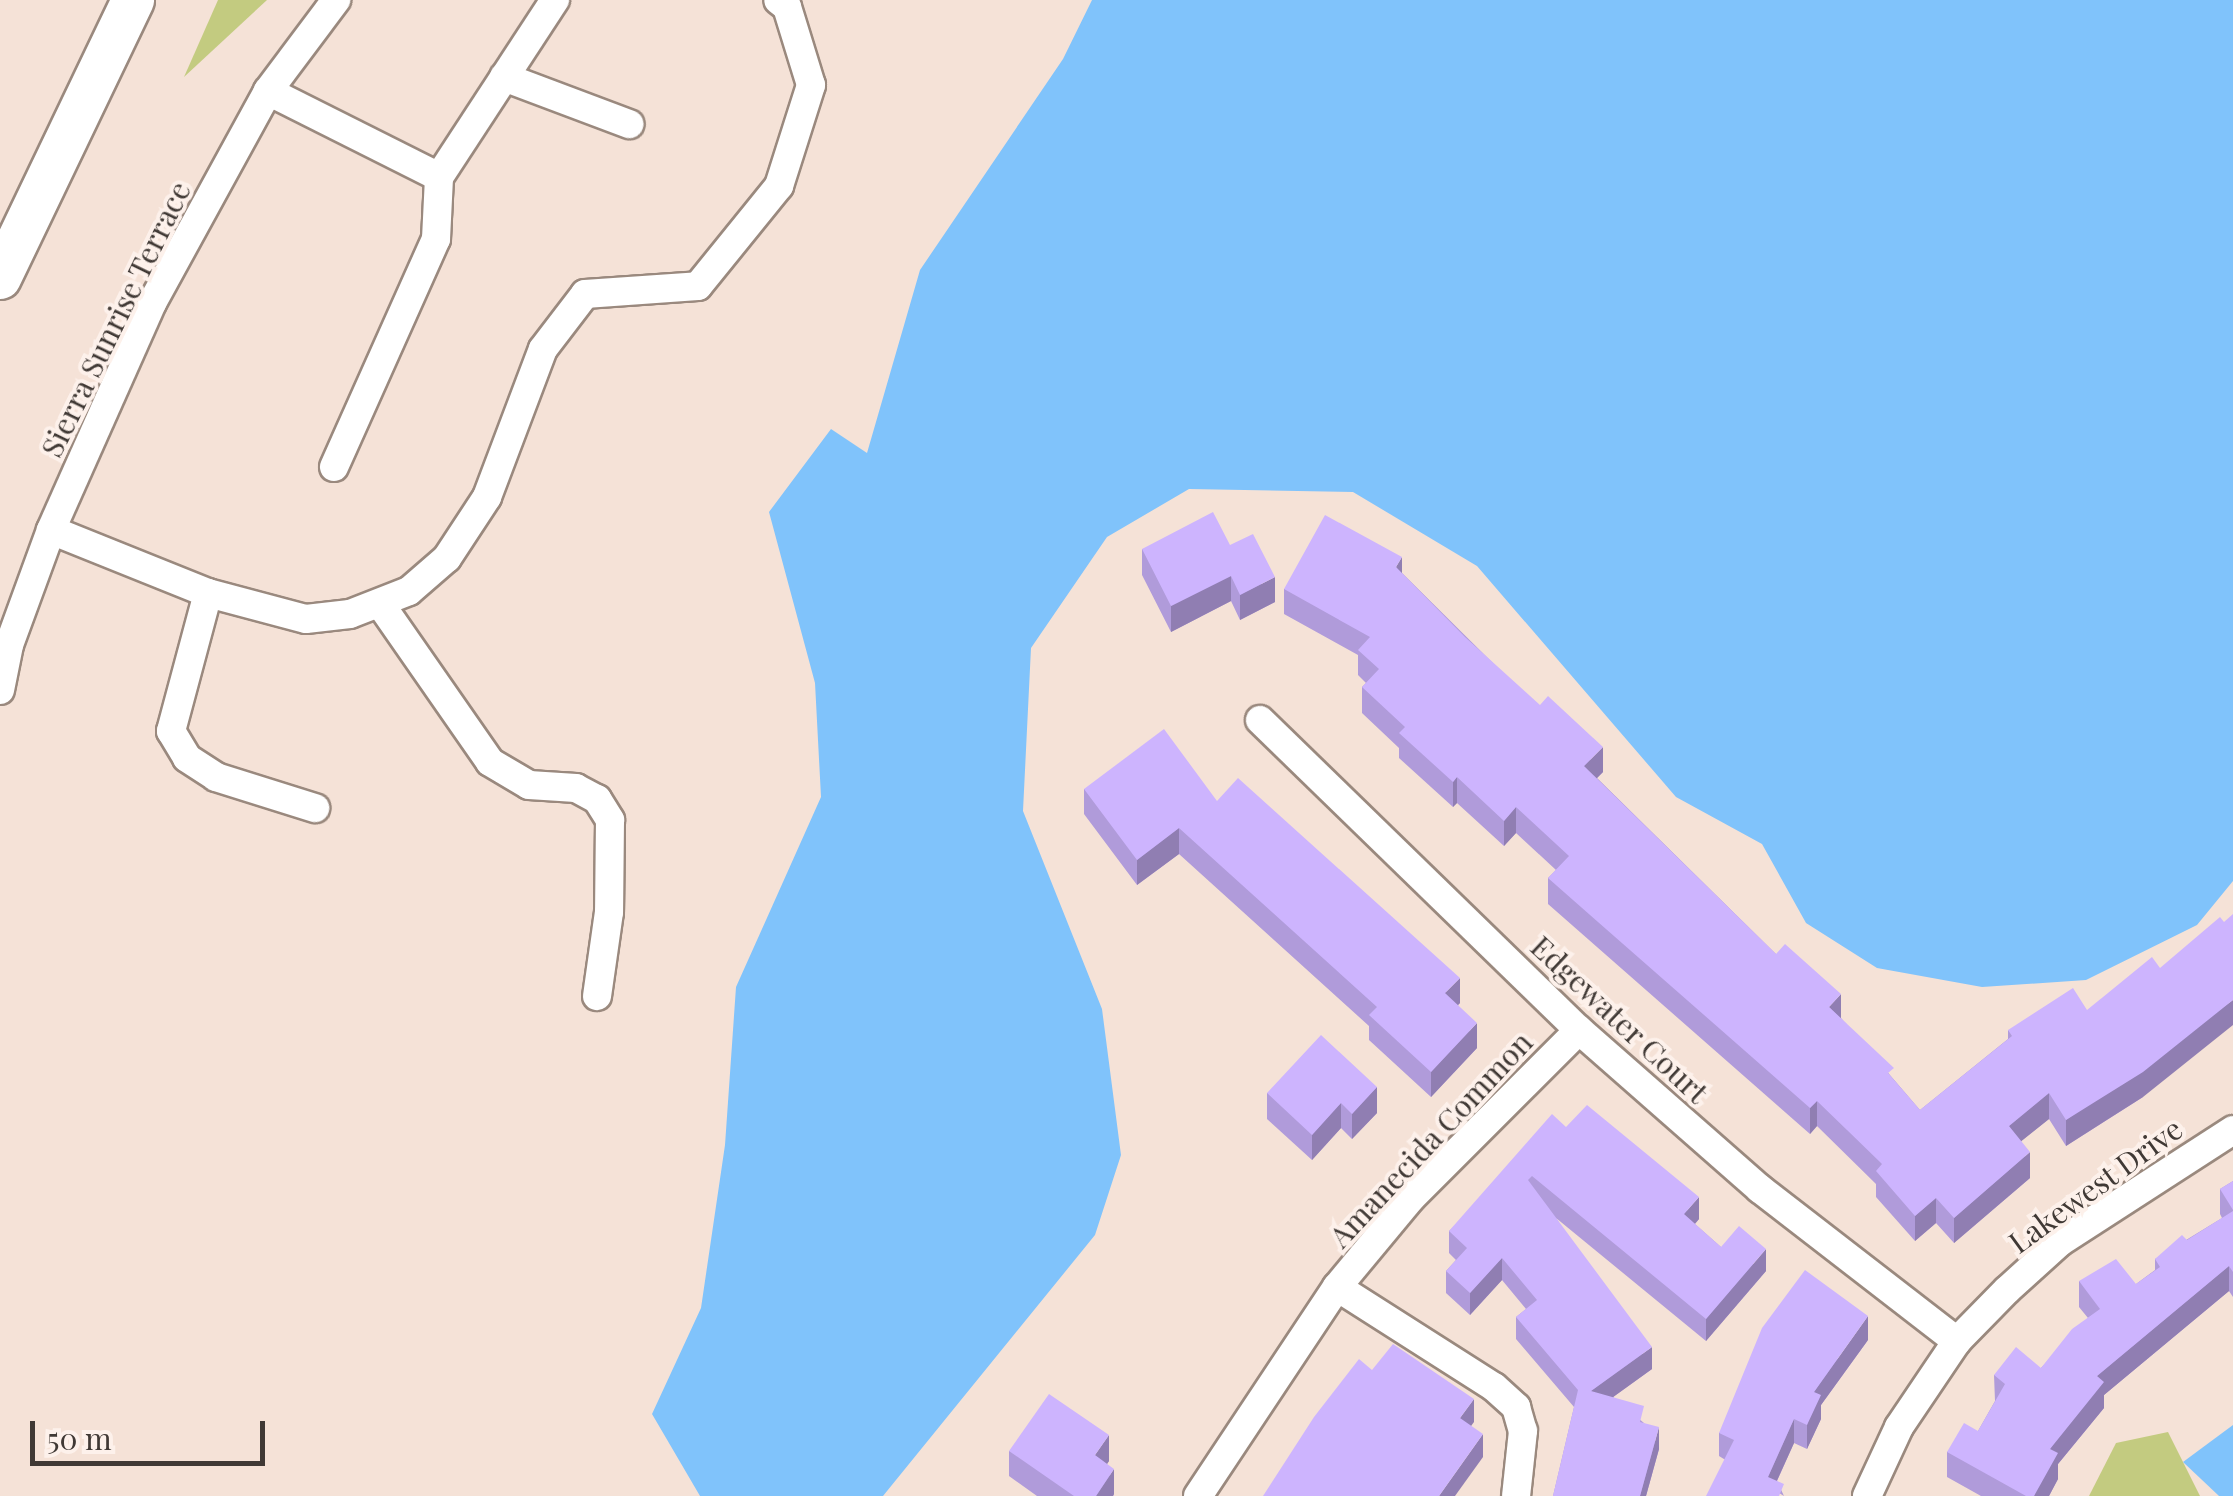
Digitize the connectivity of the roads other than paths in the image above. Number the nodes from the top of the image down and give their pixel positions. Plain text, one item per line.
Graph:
1 (133, 0) edge
2 (336, 0) edge
3 (555, 0) edge
4 (778, 0) edge
5 (504, 77) junction
6 (268, 91) junction
7 (628, 124) dead end
8 (438, 177) junction
9 (0, 278) edge
10 (334, 467) dead end
11 (51, 530) junction
12 (208, 593) junction
13 (380, 605) junction
14 (0, 690) edge
15 (1260, 720) dead end
16 (315, 808) dead end
17 (596, 996) dead end
18 (1579, 1030) junction
19 (2233, 1130) edge
20 (1337, 1287) junction
21 (1957, 1341) junction
22 (1198, 1496) edge
23 (1516, 1496) edge
24 (1866, 1496) edge

1 - 9 main road
2 - 6 street, Sierra Sunrise Terrace
3 - 5 street
4 - 13 street
5 - 7 street
5 - 8 street
6 - 8 street
6 - 11 street, Sierra Sunrise Terrace
8 - 10 street
11 - 12 street
11 - 14 street, Sierra Sunrise Terrace
12 - 13 street
12 - 16 street
13 - 17 street
15 - 18 street, Edgewater Court
18 - 20 street, Amanecida Common
18 - 21 street, Edgewater Court
19 - 21 street, Lakewest Drive
20 - 22 street, Amanecida Common
20 - 23 street
21 - 24 street, Lakewest Drive

